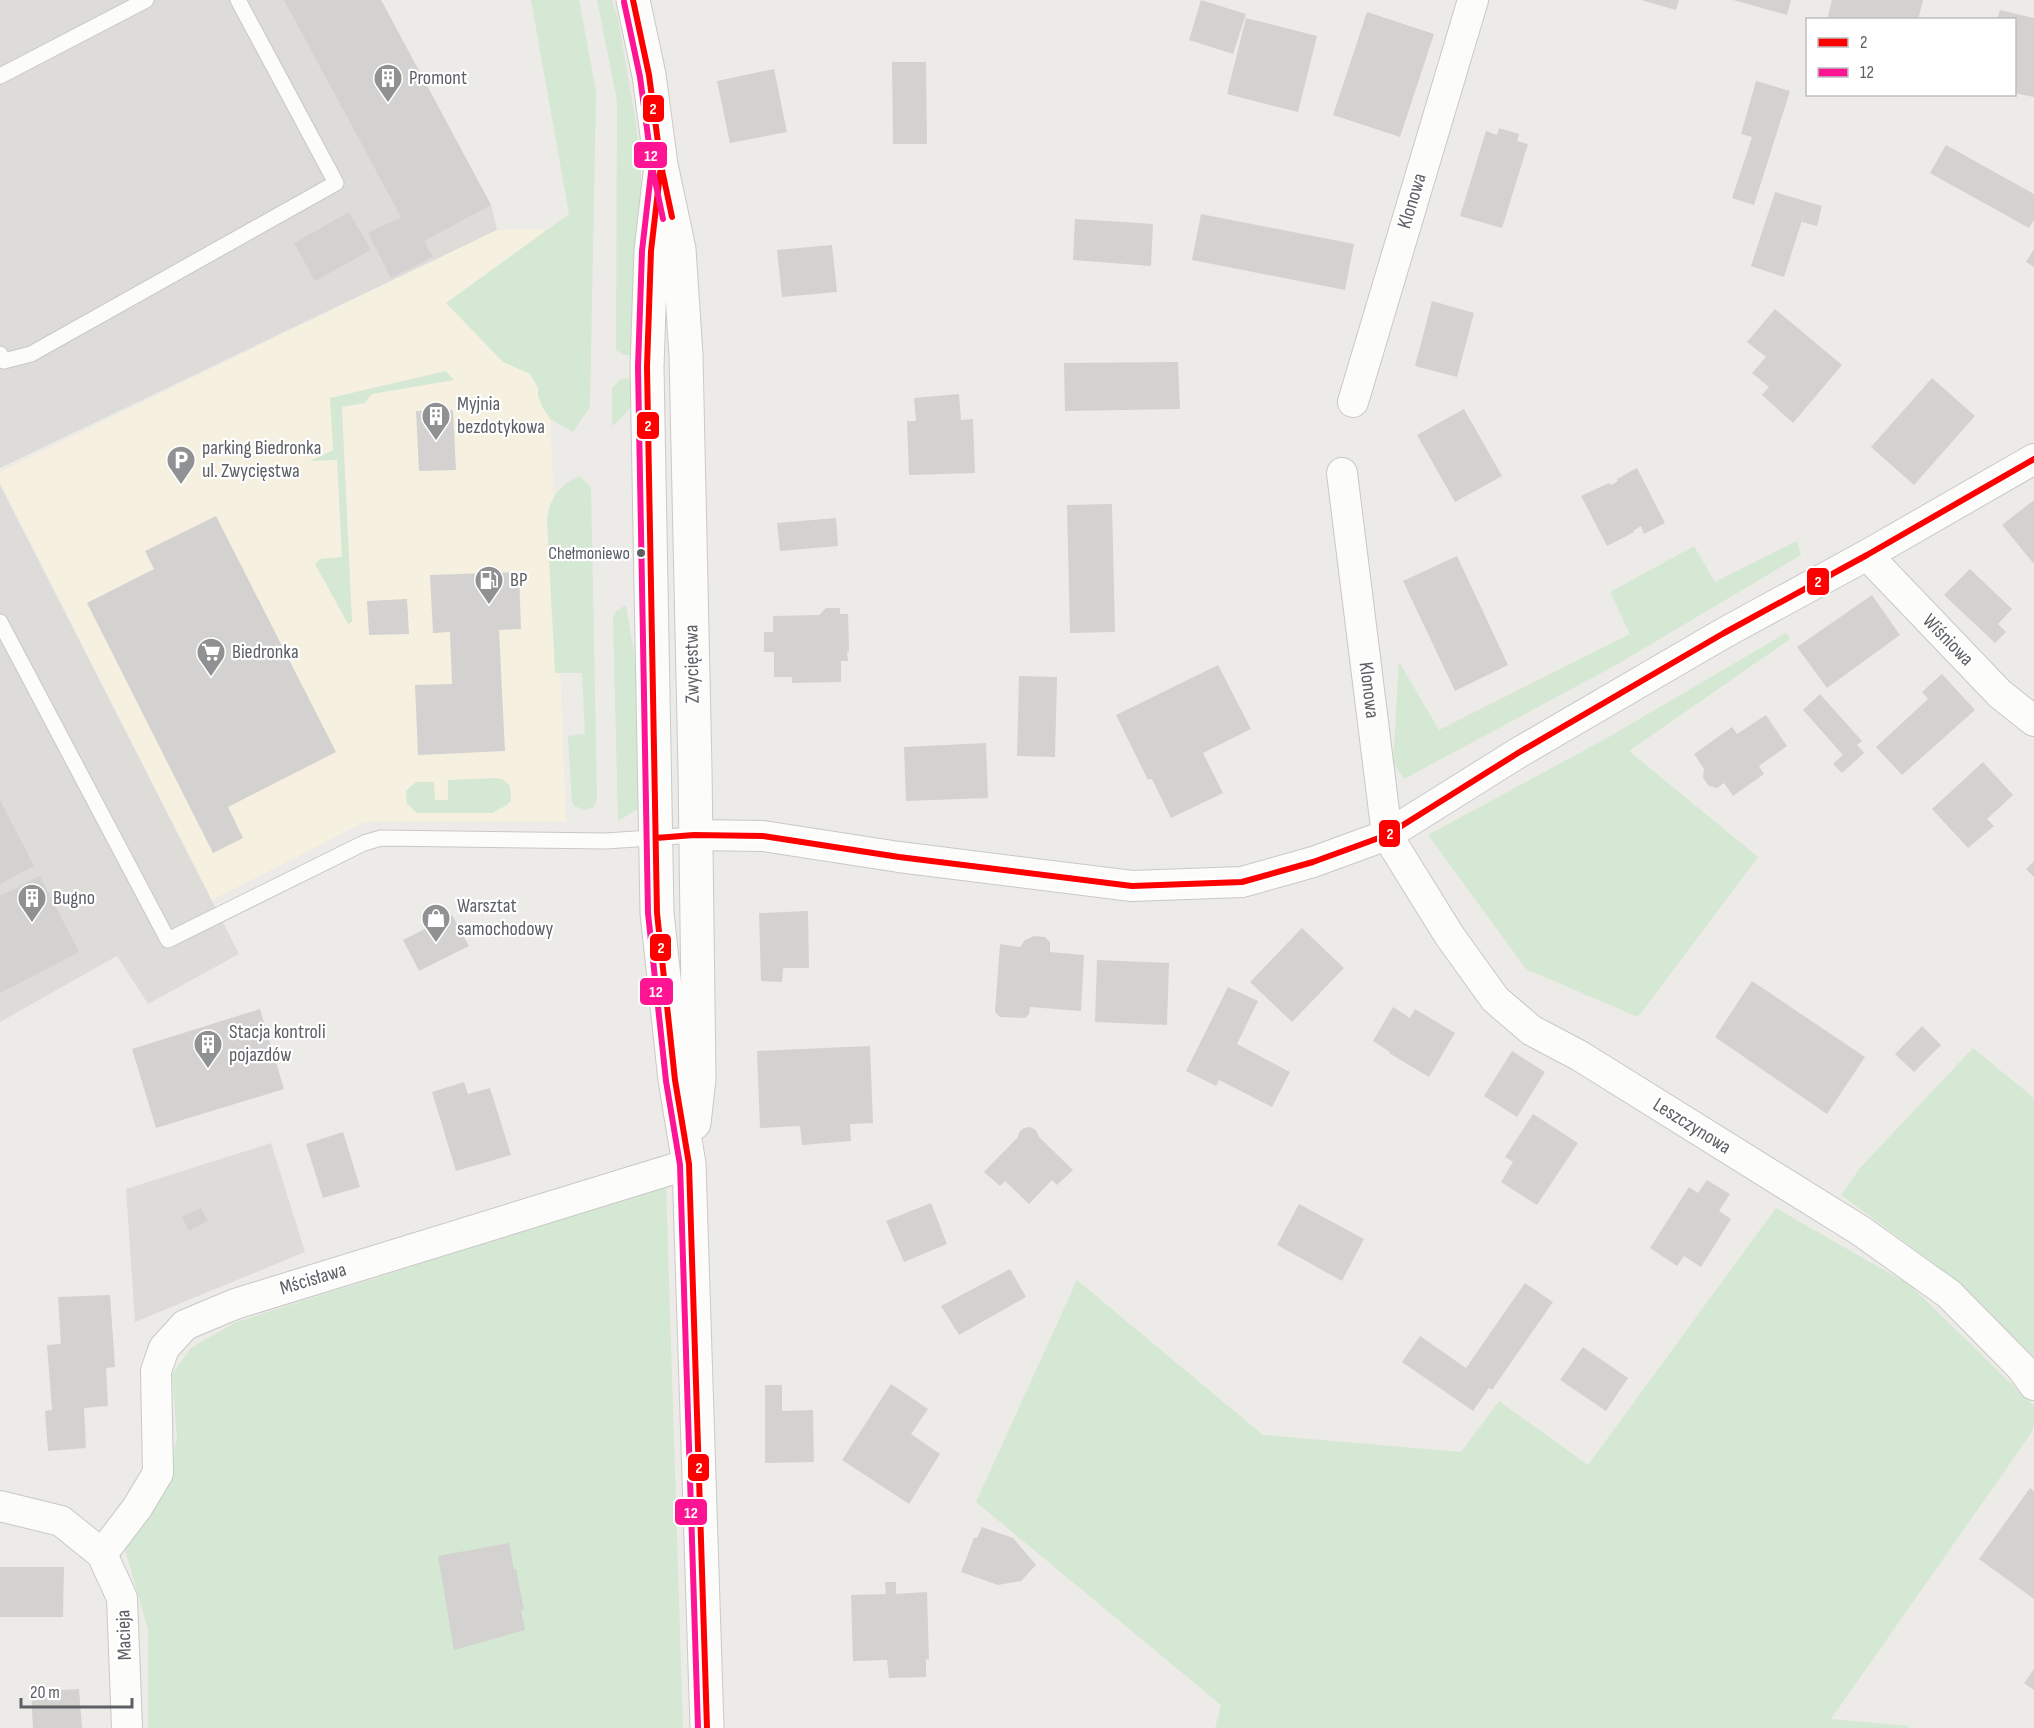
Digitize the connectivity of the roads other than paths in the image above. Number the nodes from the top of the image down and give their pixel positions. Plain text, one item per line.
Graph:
1 (146, 0) edge
2 (238, 0) edge
3 (633, 0) edge
4 (1473, 0) edge
5 (0, 76) edge
6 (661, 165) junction
7 (0, 354) edge
8 (1353, 402) dead end
9 (2034, 459) edge
10 (1342, 473) dead end
11 (1867, 555) junction
12 (0, 622) edge
13 (2034, 721) edge
14 (694, 835) junction
15 (1387, 835) junction
16 (656, 838) junction
17 (689, 1164) junction
18 (2034, 1385) edge
19 (0, 1506) edge
20 (102, 1554) junction
21 (127, 1728) edge
22 (707, 1728) edge

1 - 5 lane
2 - 7 lane
3 - 6 main road, Zwycięstwa
4 - 8 street, Klonowa
6 - 14 main road, Zwycięstwa
6 - 16 main road, Zwycięstwa
9 - 11 street
10 - 15 street, Klonowa
11 - 13 street, Wiśniowa
11 - 15 street
12 - 16 lane
14 - 15 street
14 - 16 lane
14 - 17 main road, Zwycięstwa
15 - 18 street, Leszczynowa
16 - 17 main road, Zwycięstwa
17 - 20 street, Mścisława
17 - 22 main road, Zwycięstwa
19 - 20 street, Macieja
20 - 21 street, Macieja

